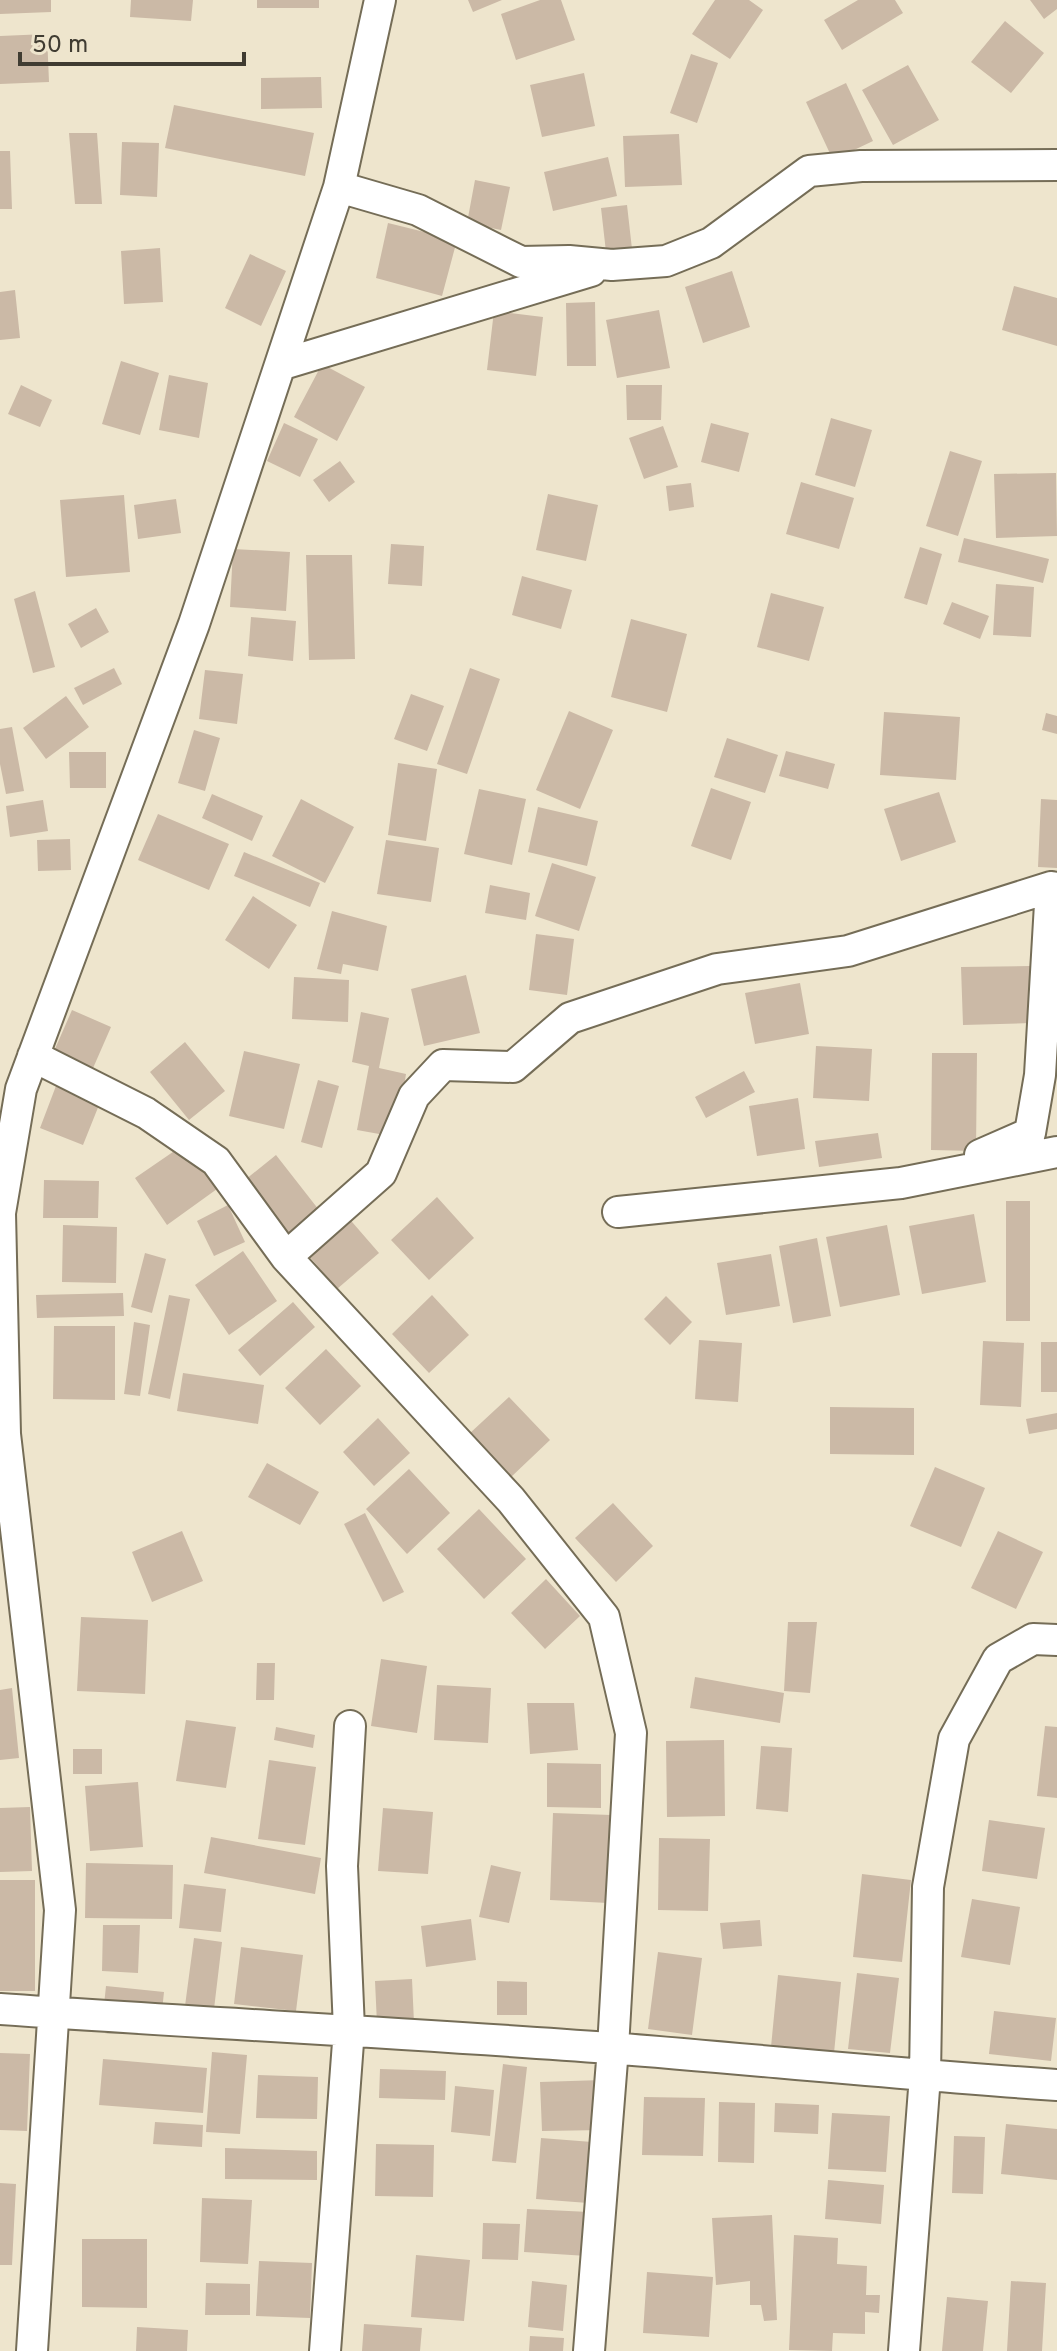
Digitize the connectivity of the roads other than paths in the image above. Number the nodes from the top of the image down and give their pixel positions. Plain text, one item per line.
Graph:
1 (380, 0) edge
2 (1057, 165) edge
3 (339, 187) junction
4 (612, 265) junction
5 (280, 365) junction
6 (1054, 888) edge
7 (33, 1056) junction
8 (1057, 1152) edge
9 (929, 1177) junction
10 (618, 1212) dead end
11 (286, 1257) junction
12 (1057, 1640) edge
13 (350, 1726) dead end
14 (0, 2009) edge
15 (54, 2013) junction
16 (349, 2029) junction
17 (613, 2048) junction
18 (925, 2076) junction
19 (1057, 2085) edge
20 (32, 2351) edge
21 (325, 2351) edge
22 (589, 2351) edge
23 (904, 2351) edge

1 - 3 street
2 - 4 street
3 - 4 street
3 - 5 street
4 - 5 street
5 - 7 street
6 - 9 street
6 - 11 street
7 - 11 street
7 - 15 street
8 - 9 street
9 - 10 street
11 - 17 street
12 - 18 street
13 - 16 street
14 - 15 street
15 - 16 street
15 - 20 street
16 - 17 street
16 - 21 street
17 - 18 street
17 - 22 street
18 - 19 street
18 - 23 street

